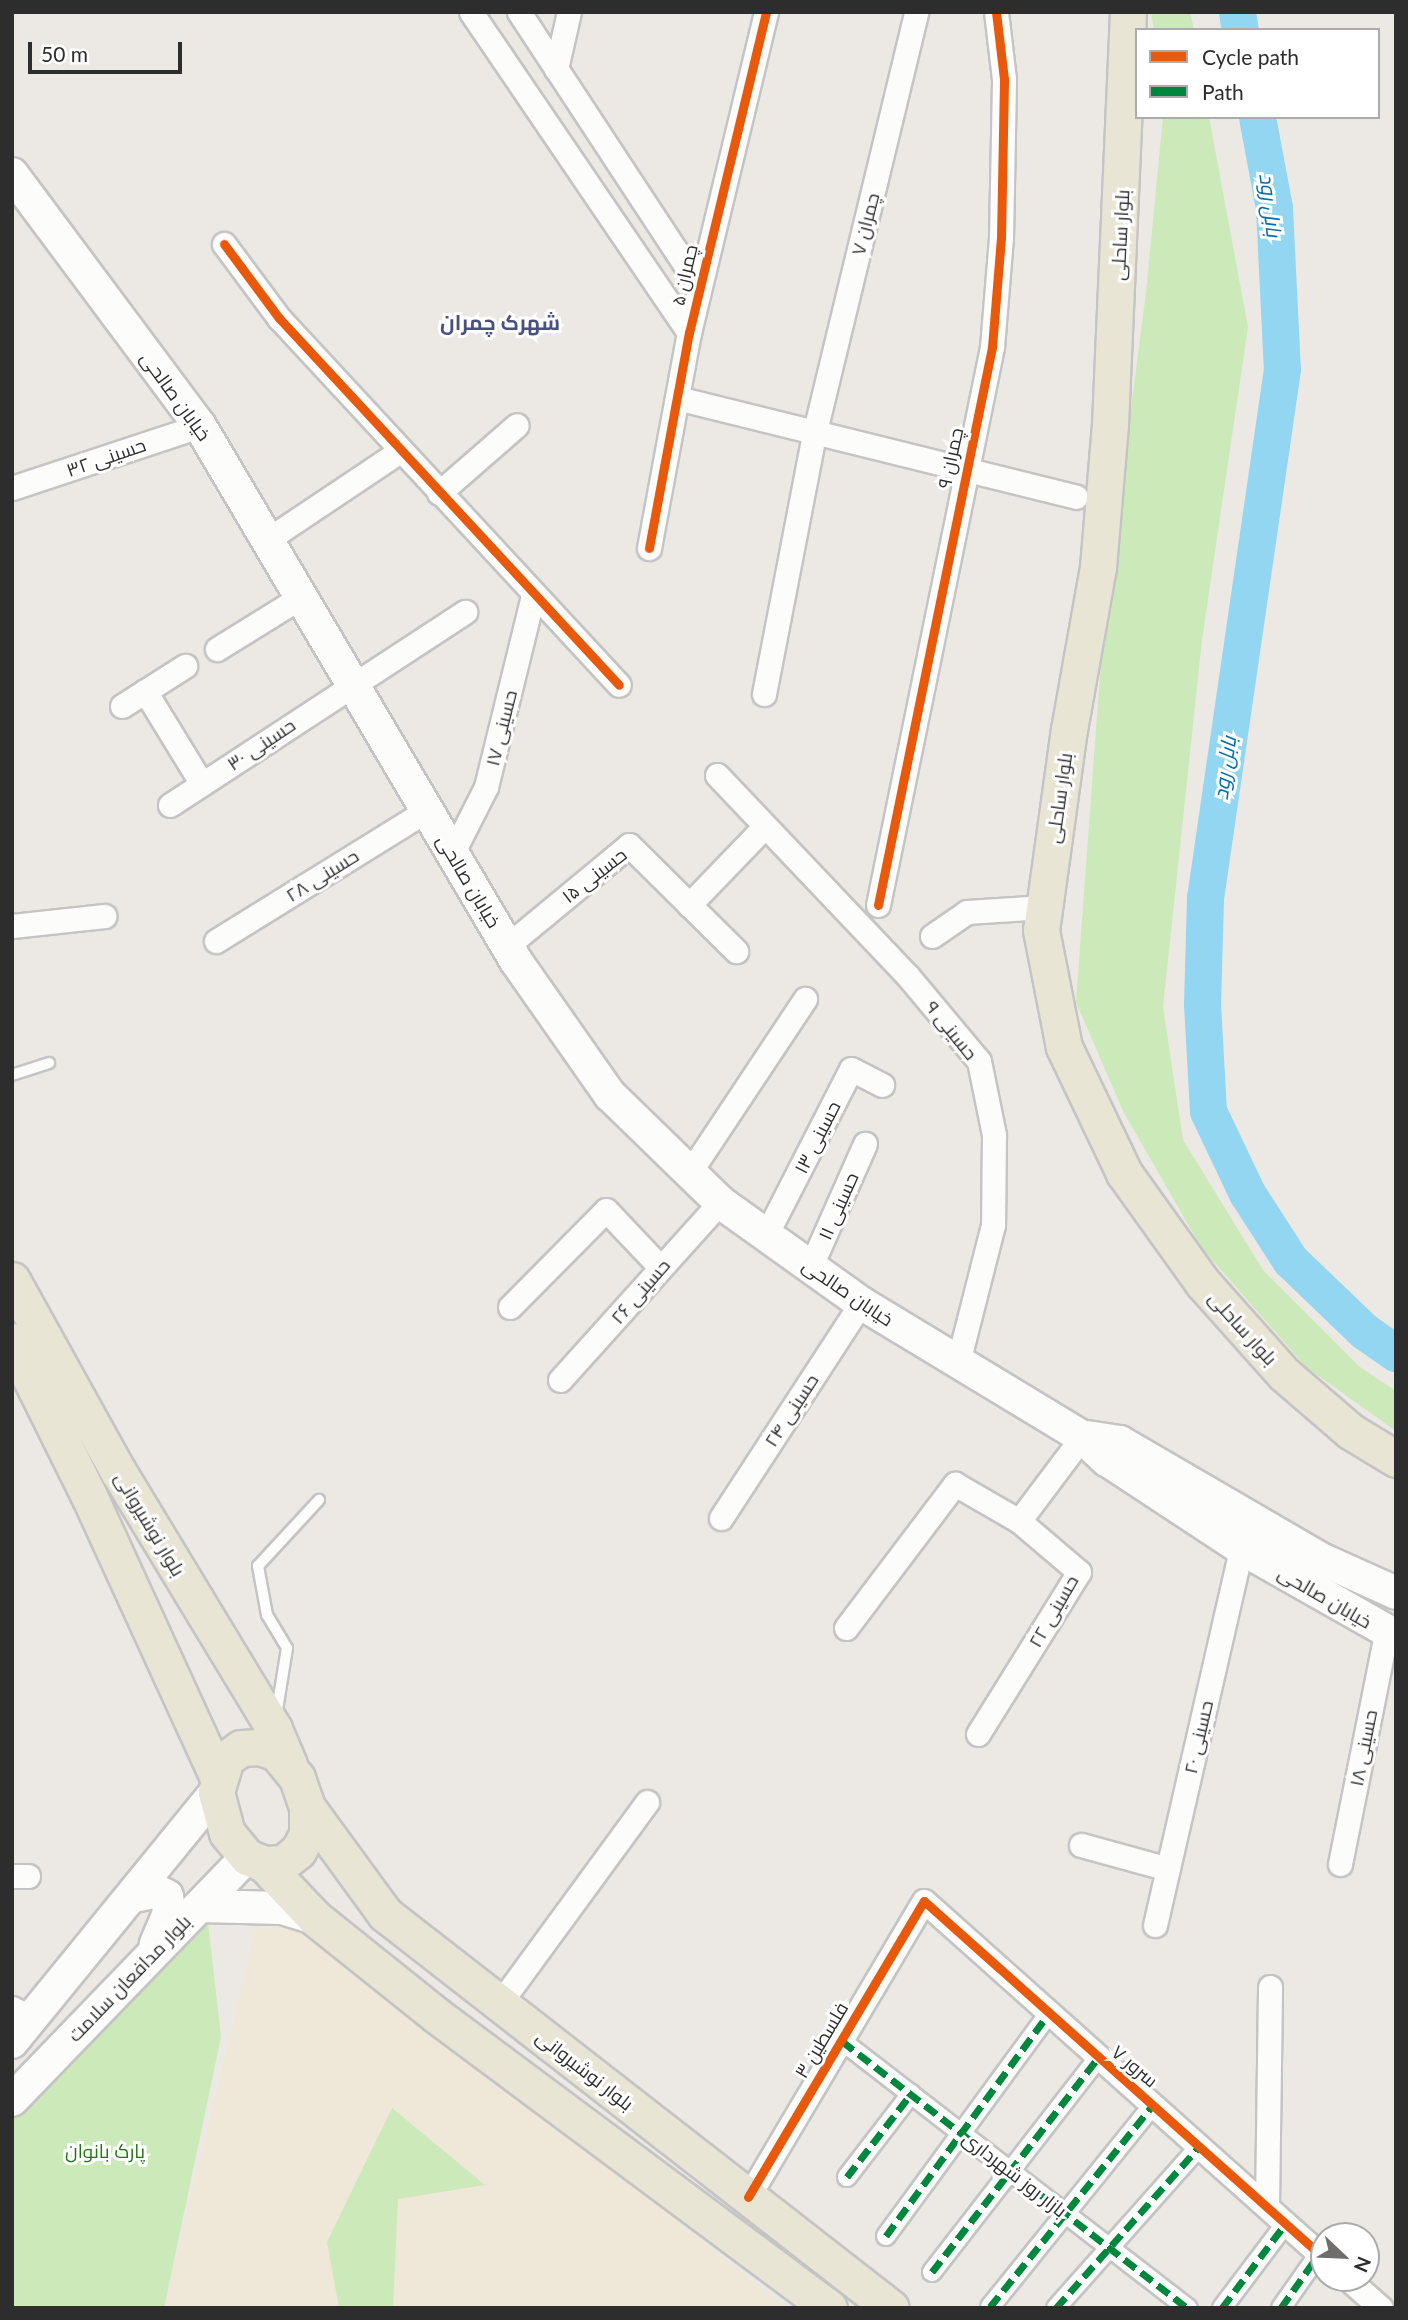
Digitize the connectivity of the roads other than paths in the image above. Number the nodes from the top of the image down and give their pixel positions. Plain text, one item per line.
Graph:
1 (471, 12) edge
2 (519, 12) edge
3 (569, 12) edge
4 (766, 12) edge
5 (916, 12) edge
6 (996, 12) edge
7 (1128, 12) edge
8 (556, 69) junction
9 (12, 174) edge
10 (224, 244) dead end
11 (699, 286) junction
12 (689, 332) junction
13 (677, 398) junction
14 (517, 425) dead end
15 (200, 426) junction
16 (814, 435) junction
17 (400, 451) junction
18 (965, 469) junction
19 (12, 488) edge
20 (439, 493) junction
21 (1076, 497) dead end
22 (267, 540) junction
23 (649, 548) dead end
24 (533, 596) junction
25 (301, 597) junction
26 (465, 612) dead end
27 (217, 649) dead end
28 (185, 666) dead end
29 (352, 684) junction
30 (620, 685) dead end
31 (145, 691) junction
32 (764, 694) dead end
33 (122, 706) dead end
34 (717, 775) dead end
35 (202, 784) junction
36 (170, 805) dead end
37 (427, 810) junction
38 (764, 827) junction
39 (453, 853) junction
40 (689, 905) junction
41 (878, 905) dead end
42 (1044, 908) junction
43 (104, 916) dead end
44 (12, 926) edge
45 (932, 936) dead end
46 (216, 941) dead end
47 (507, 946) junction
48 (736, 951) dead end
49 (805, 999) dead end
50 (48, 1063) dead end
51 (12, 1074) edge
52 (882, 1085) dead end
53 (865, 1144) dead end
54 (690, 1172) junction
55 (720, 1202) junction
56 (766, 1236) junction
57 (660, 1267) junction
58 (810, 1268) junction
59 (12, 1280) edge
60 (862, 1303) junction
61 (510, 1307) dead end
62 (12, 1341) edge
63 (958, 1362) junction
64 (560, 1380) dead end
65 (1083, 1437) junction
66 (1396, 1459) edge
67 (318, 1500) dead end
68 (721, 1518) dead end
69 (1019, 1521) junction
70 (1241, 1548) junction
71 (1396, 1592) edge
72 (846, 1628) dead end
73 (1391, 1634) edge
74 (274, 1730) junction
75 (978, 1734) dead end
76 (289, 1765) junction
77 (217, 1784) junction
78 (647, 1802) dead end
79 (307, 1807) junction
80 (1081, 1845) dead end
81 (256, 1861) junction
82 (1340, 1864) dead end
83 (1168, 1869) junction
84 (134, 1896) junction
85 (924, 1901) joint
86 (200, 1906) junction
87 (384, 1914) junction
88 (315, 1918) junction
89 (1155, 1925) dead end
90 (354, 1949) junction
91 (151, 1955) junction
92 (1270, 1987) dead end
93 (500, 2003) junction
94 (1050, 2012) junction
95 (19, 2023) edge
96 (842, 2041) junction
97 (1098, 2058) junction
98 (911, 2094) junction
99 (12, 2100) edge
100 (1153, 2105) junction
101 (963, 2134) junction
102 (1200, 2146) junction
103 (1012, 2172) junction
104 (847, 2177) dead end
105 (748, 2197) junction
106 (1267, 2206) junction
107 (1065, 2213) junction
108 (1286, 2223) junction
109 (886, 2236) dead end
110 (1108, 2245) junction
111 (1310, 2245) edge
112 (1310, 2271) edge
113 (932, 2272) dead end
114 (1363, 2292) edge
115 (990, 2307) edge
116 (829, 2308) edge
117 (891, 2308) edge
118 (1056, 2308) edge
119 (1188, 2308) edge
120 (1222, 2308) edge
121 (1281, 2308) edge
122 (1381, 2308) edge

1 - 12 street
2 - 8 street
3 - 8 street
4 - 11 street, چمران ۵
5 - 16 street, چمران ۷
6 - 18 street, چمران ۹
7 - 42 main road, بلوار ساحلی
8 - 11 street
9 - 15 main road, خيابان صالحی
10 - 17 street
11 - 12 street, چمران ۵
12 - 13 street, چمران ۵
13 - 16 street
13 - 23 street, چمران ۵
14 - 20 street
15 - 19 street, حسینی ۳۲
15 - 22 main road, خيابان صالحی
16 - 18 street
16 - 32 street, چمران ۷
17 - 20 street
17 - 22 street
18 - 21 street
18 - 41 street, چمران ۹
20 - 24 street
22 - 25 main road, خيابان صالحی
24 - 30 street
24 - 39 street, حسینی ۱۷
25 - 27 street
25 - 29 main road, خيابان صالحی
26 - 29 street, حسینی ۳۰
28 - 31 street
29 - 35 street, حسینی ۳۰
29 - 37 main road, خيابان صالحی
31 - 33 street
31 - 35 street
34 - 38 street, حسینی ٩
35 - 36 street, حسینی ۳۰
37 - 39 main road, خيابان صالحی
37 - 46 street, حسینی ۲۸
38 - 40 street
38 - 63 street, حسینی ٩
39 - 47 main road, خيابان صالحی
40 - 47 street, حسینی ۱۵
40 - 48 street, حسینی ۱۵
42 - 45 street
42 - 66 main road, بلوار ساحلی
43 - 44 street
47 - 54 main road, خيابان صالحی
49 - 54 street
50 - 51 lane
52 - 56 street, حسینی ۱۳
53 - 58 street, حسینی ۱۱
54 - 55 main road, خيابان صالحی
55 - 56 main road, خيابان صالحی
55 - 57 street, حسینی ۲۶
56 - 58 main road, خيابان صالحی
57 - 61 street
57 - 64 street, حسینی ۲۶
58 - 60 main road, خيابان صالحی
59 - 74 main road, بلوار نوشیروانی
60 - 63 main road, خيابان صالحی
60 - 68 street, حسینی ۲۴
62 - 77 main road, بلوار نوشیروانی
63 - 65 main road, خيابان صالحی
65 - 69 street
65 - 70 main road, خيابان صالحی
65 - 71 main road, خيابان صالحی
67 - 74 lane
69 - 72 street
69 - 75 street, حسینی ۲۲
70 - 73 main road, خيابان صالحی
70 - 83 street, حسینی ٢٠
73 - 82 street, حسینی ۱۸
74 - 76 main road, بلوار نوشیروانی
76 - 77 main road
76 - 79 main road
77 - 81 main road
77 - 84 main road
78 - 93 street
79 - 81 main road
79 - 87 main road, بلوار نوشیروانی
80 - 83 street
81 - 86 main road, بلوار مدافعان سلامت
81 - 88 main road
83 - 89 street, حسینی ٢٠
84 - 91 main road
84 - 95 main road
85 - 94 street, سرور ۷
85 - 96 street, فلسطین ۳
86 - 88 main road
86 - 91 main road, بلوار مدافعان سلامت
87 - 90 main road
87 - 93 main road, بلوار نوشیروانی
88 - 90 main road
90 - 116 main road
91 - 99 main road, بلوار مدافعان سلامت
92 - 106 street
93 - 105 main road, بلوار نوشیروانی
94 - 97 street, سرور ۷
94 - 101 street
96 - 98 street, بازار روز شهرداری
96 - 105 street, فلسطین ۳
97 - 100 street, سرور ۷
97 - 103 street
98 - 101 street, بازار روز شهرداری
98 - 104 street
100 - 102 street, سرور ۷
100 - 107 street
101 - 103 street, بازار روز شهرداری
101 - 109 street
102 - 106 street, سرور ۷
102 - 110 street
103 - 107 street, بازار روز شهرداری
103 - 113 street
105 - 117 main road, بلوار نوشیروانی
106 - 108 street, سرور ۷
107 - 110 street, بازار روز شهرداری
107 - 115 street
108 - 111 street, سرور ۷
108 - 120 street
110 - 118 street
110 - 119 street, بازار روز شهرداری
112 - 121 street
114 - 122 street

